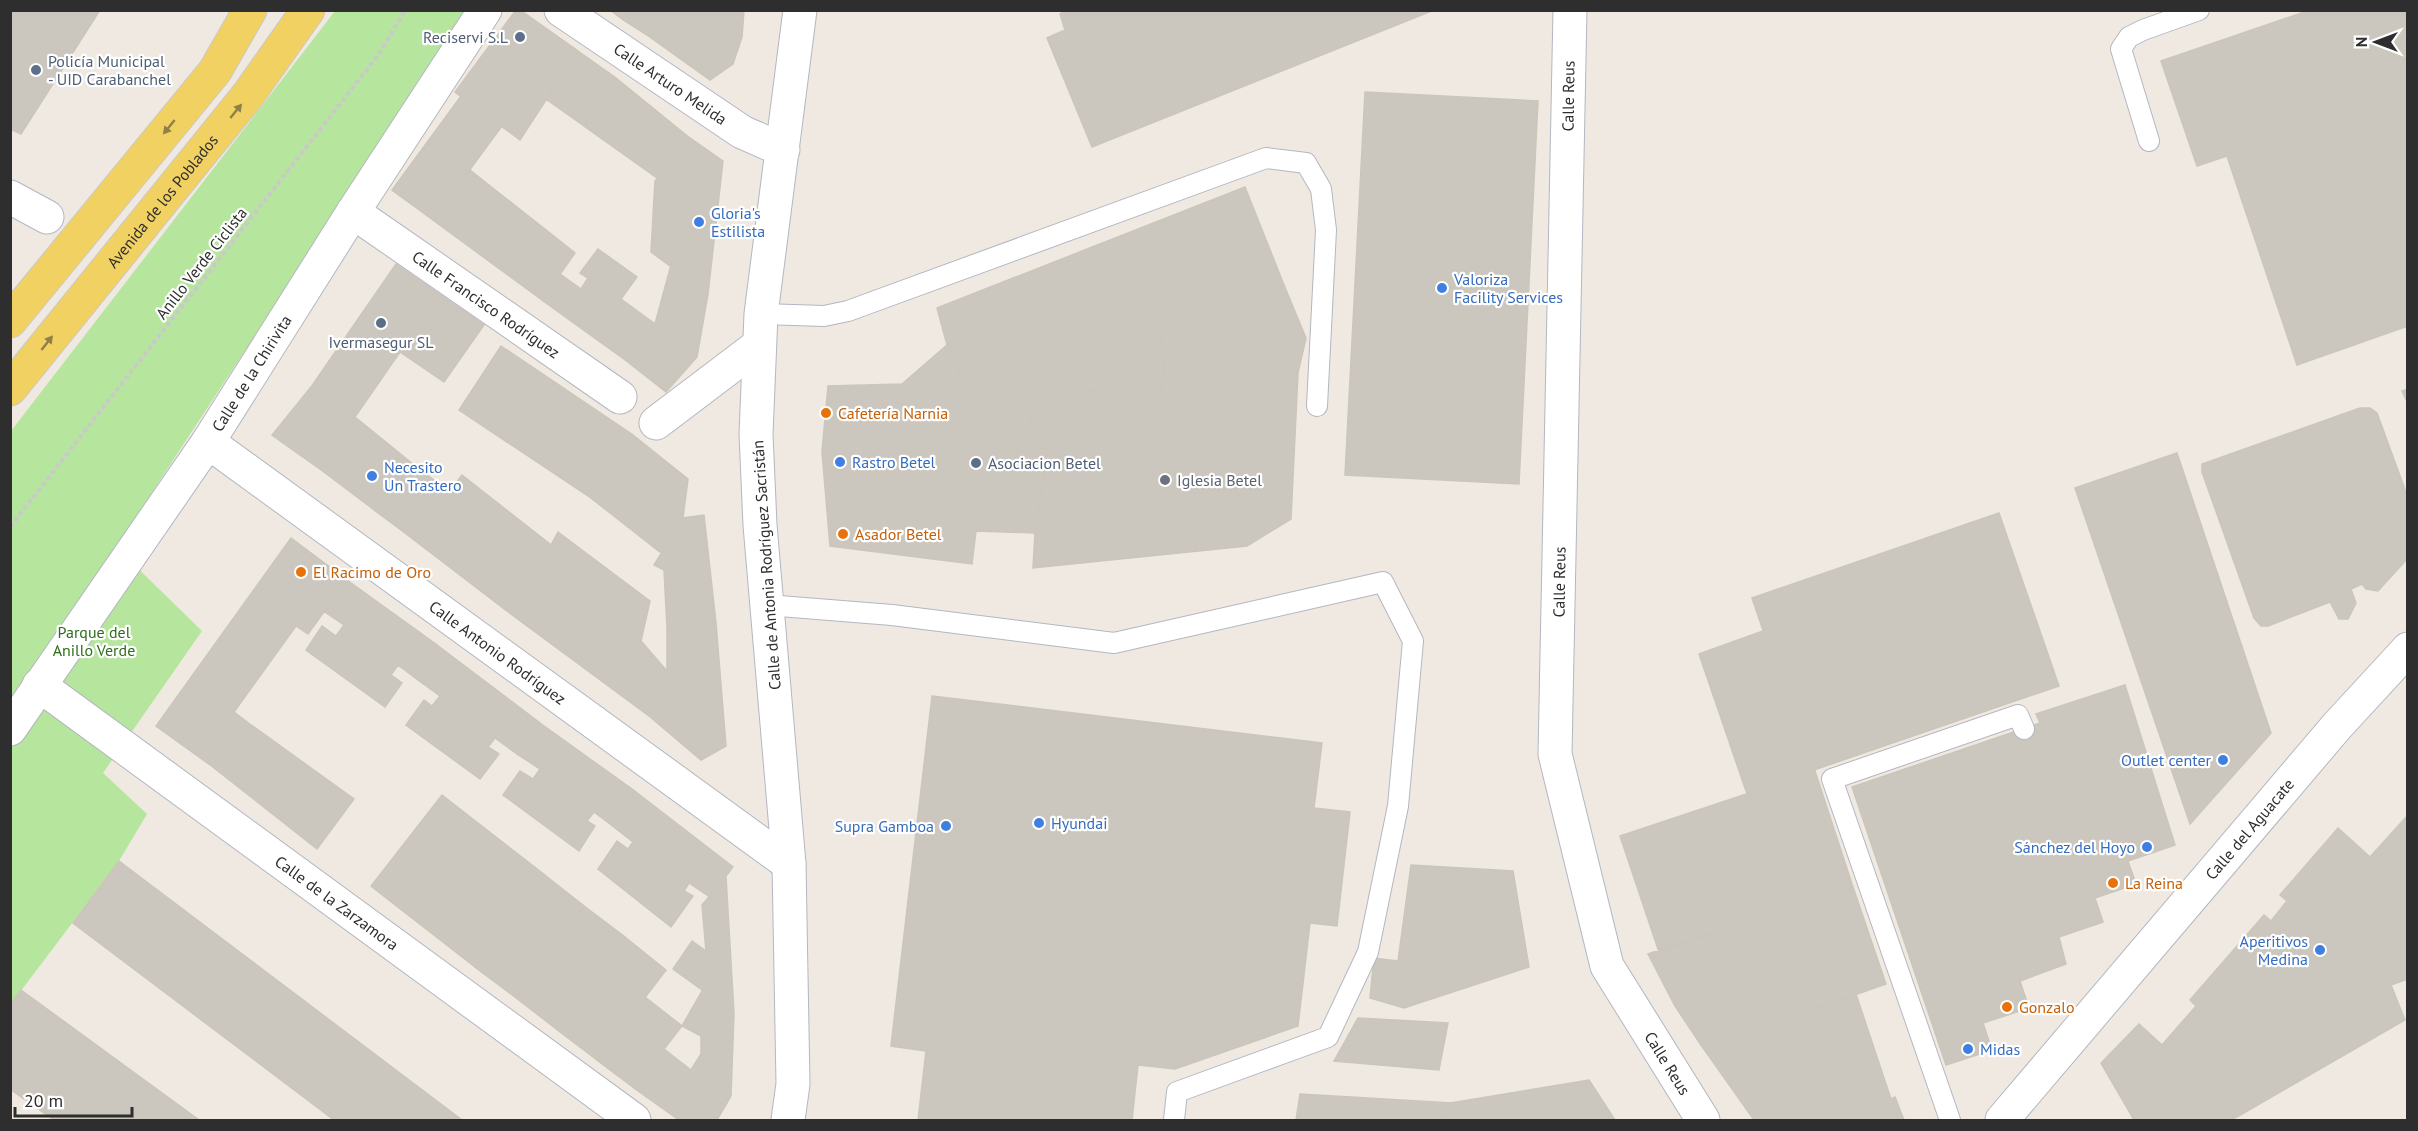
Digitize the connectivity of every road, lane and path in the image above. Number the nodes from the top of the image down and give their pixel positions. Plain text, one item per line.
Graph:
1 (250, 10) edge
2 (308, 10) edge
3 (405, 10) edge
4 (485, 10) edge
5 (561, 10) edge
6 (800, 10) edge
7 (1570, 10) edge
8 (2199, 10) edge
9 (2149, 141) dead end
10 (783, 150) junction
11 (10, 197) edge
12 (353, 212) junction
13 (47, 217) dead end
14 (10, 321) edge
15 (760, 329) junction
16 (10, 389) edge
17 (620, 397) dead end
18 (1317, 406) dead end
19 (656, 423) dead end
20 (208, 441) junction
21 (10, 527) edge
22 (767, 605) junction
23 (2408, 649) edge
24 (39, 685) junction
25 (10, 729) edge
26 (2024, 729) dead end
27 (789, 864) junction
28 (2006, 1119) edge
29 (634, 1120) edge
30 (788, 1120) edge
31 (1174, 1120) edge
32 (1703, 1120) edge
33 (1950, 1120) edge

1 -> 14 main road
16 -> 2 main road, Avenida de los Poblados
3 - 21 path, Anillo Verde Ciclista
4 - 12 street, Calle de la Chirivita
5 - 10 street, Calle Arturo Melida
6 - 10 street, Calle de Antonia Rodríguez Sacristán
7 - 32 street, Calle Reus
8 - 9 lane
10 - 15 street, Calle de Antonia Rodríguez Sacristán
11 - 13 street
12 - 17 street, Calle Francisco Rodríguez
12 - 20 street, Calle de la Chirivita
15 - 18 lane
15 - 19 street
15 - 22 street, Calle de Antonia Rodríguez Sacristán
20 - 24 street, Calle de la Chirivita
20 - 27 street, Calle Antonio Rodríguez
22 - 27 street, Calle de Antonia Rodríguez Sacristán
22 - 31 lane
23 - 28 street, Calle del Aguacate
24 - 25 street, Calle de la Chirivita
24 - 29 street, Calle de la Zarzamora
26 - 33 lane
27 - 30 street, Calle de Antonia Rodríguez Sacristán

